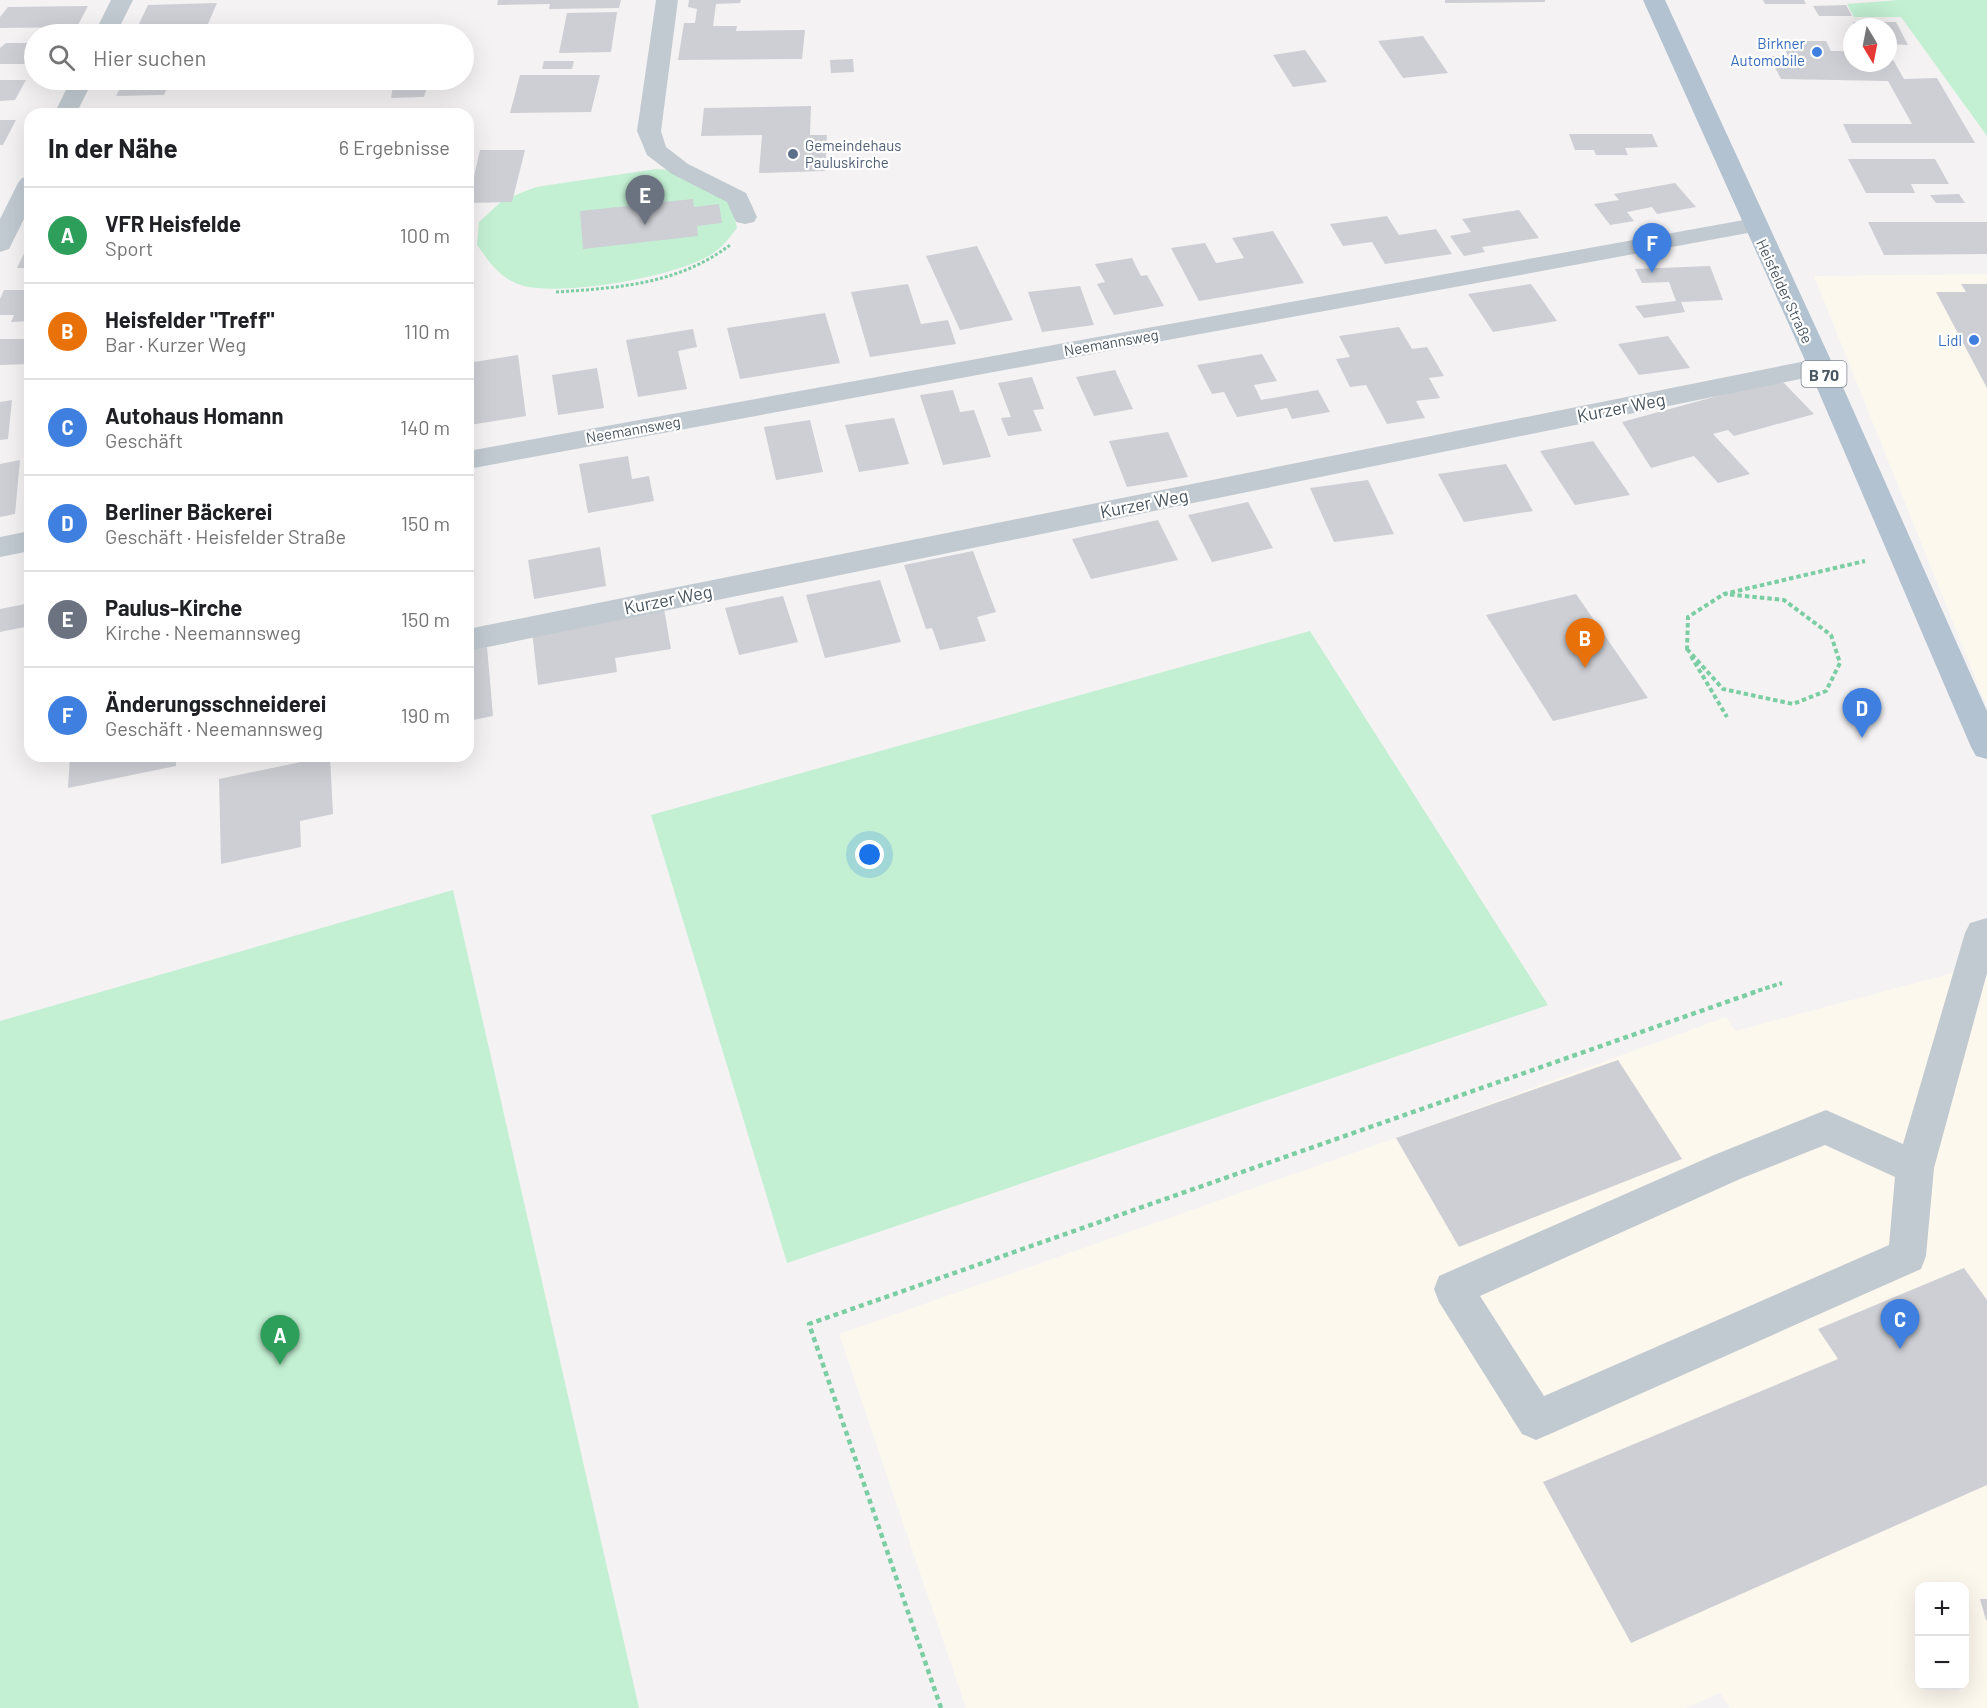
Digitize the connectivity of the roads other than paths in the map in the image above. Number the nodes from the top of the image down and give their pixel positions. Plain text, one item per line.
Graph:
1 (122, 0) edge
2 (667, 0) edge
3 (1654, 0) edge
4 (110, 24) edge
5 (77, 90) edge
6 (68, 108) edge
7 (24, 195) edge
8 (745, 217) road end
9 (1755, 225) junction
10 (0, 244) edge
11 (1821, 367) junction
12 (474, 459) edge
13 (24, 543) edge
14 (0, 547) edge
15 (474, 639) edge
16 (1987, 747) edge
17 (1987, 932) edge
18 (1915, 1168) junction

1 - 4 street
2 - 8 street
3 - 9 main road, Heisfelder Straße / B 70
5 - 6 street
7 - 10 street
9 - 11 main road, Heisfelder Straße / B 70
9 - 12 street, Neemannsweg
11 - 15 street, Kurzer Weg
11 - 16 main road, Heisfelder Straße / B 70
13 - 14 street
17 - 18 street
18 - 18 street

